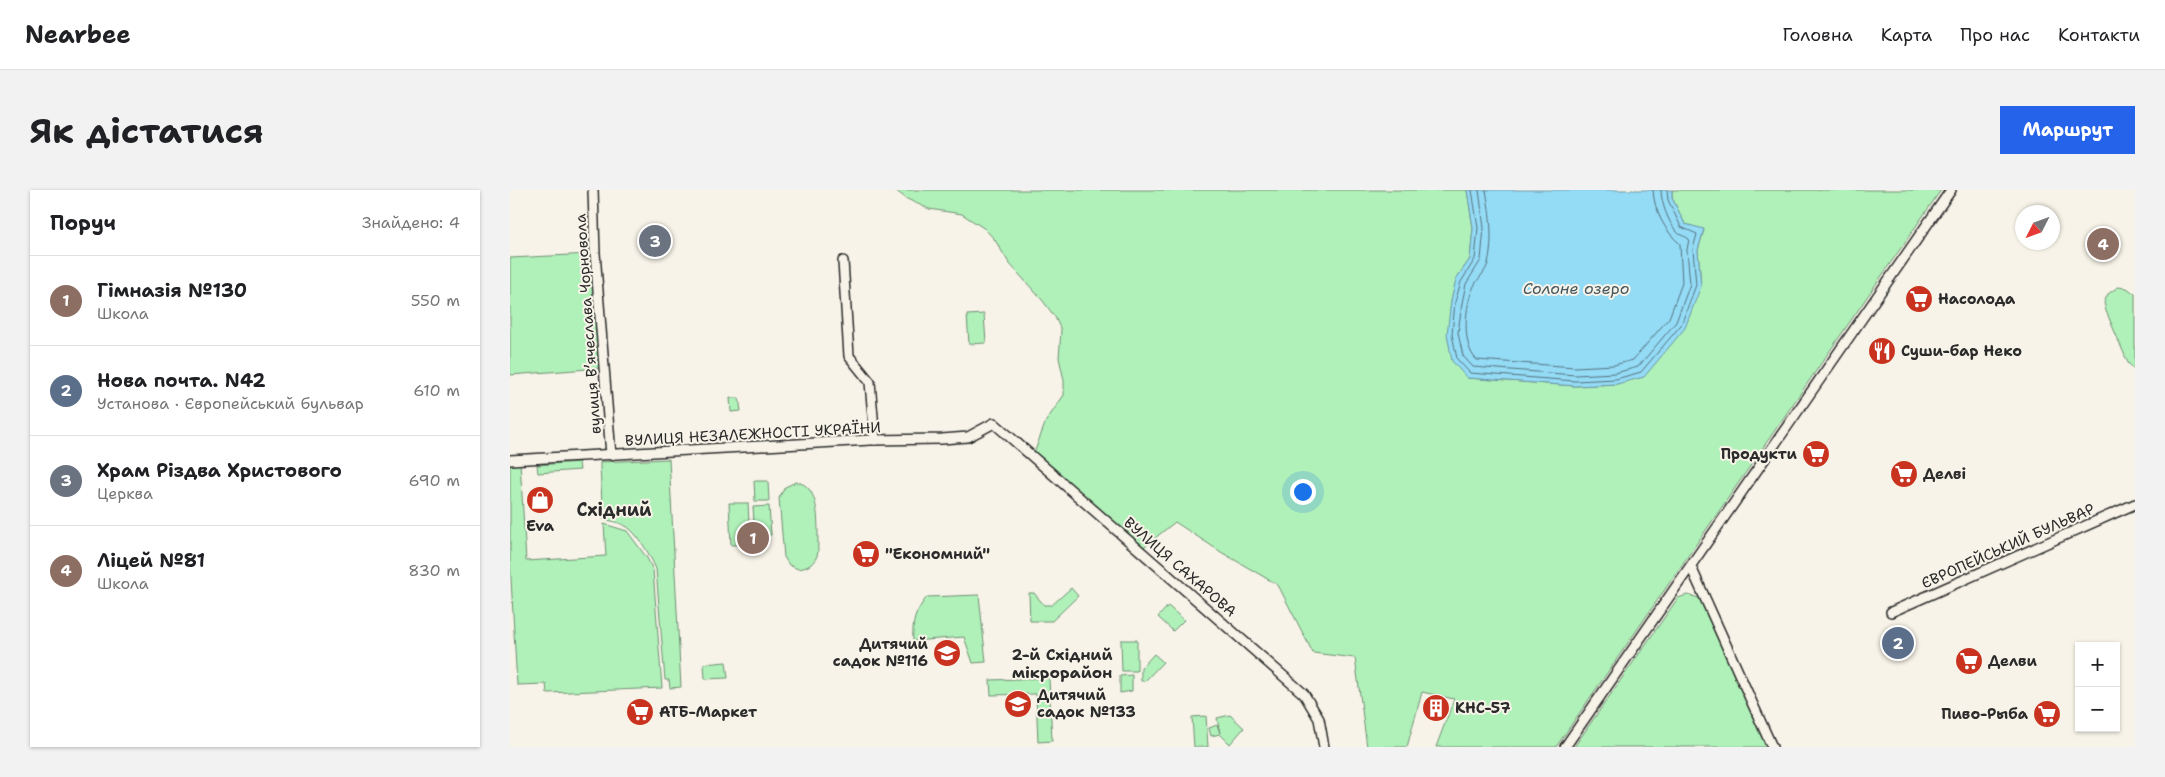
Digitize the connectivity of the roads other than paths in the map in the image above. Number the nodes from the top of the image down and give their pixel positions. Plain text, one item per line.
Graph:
1 (593, 190) edge
2 (1951, 190) edge
3 (843, 261) dead end
4 (994, 423) joint
5 (874, 440) junction
6 (611, 455) junction
7 (510, 460) edge
8 (2135, 504) edge
9 (1691, 566) junction
10 (1891, 612) dead end
11 (1324, 747) edge
12 (1565, 747) edge
13 (1772, 747) edge

1 - 6 street, вулиця Вʼячеслава Чорновола
2 - 9 street
3 - 5 street
4 - 5 street, ВУЛИЦЯ НЕЗАЛЕЖНОСТІ УКРАЇНИ
4 - 11 street, ВУЛИЦЯ САХАРОВА
5 - 6 street, ВУЛИЦЯ НЕЗАЛЕЖНОСТІ УКРАЇНИ
6 - 7 street, ВУЛИЦЯ НЕЗАЛЕЖНОСТІ УКРАЇНИ
8 - 10 street, ЄВРОПЕЙСЬКИЙ БУЛЬВАР
9 - 12 street
9 - 13 street

